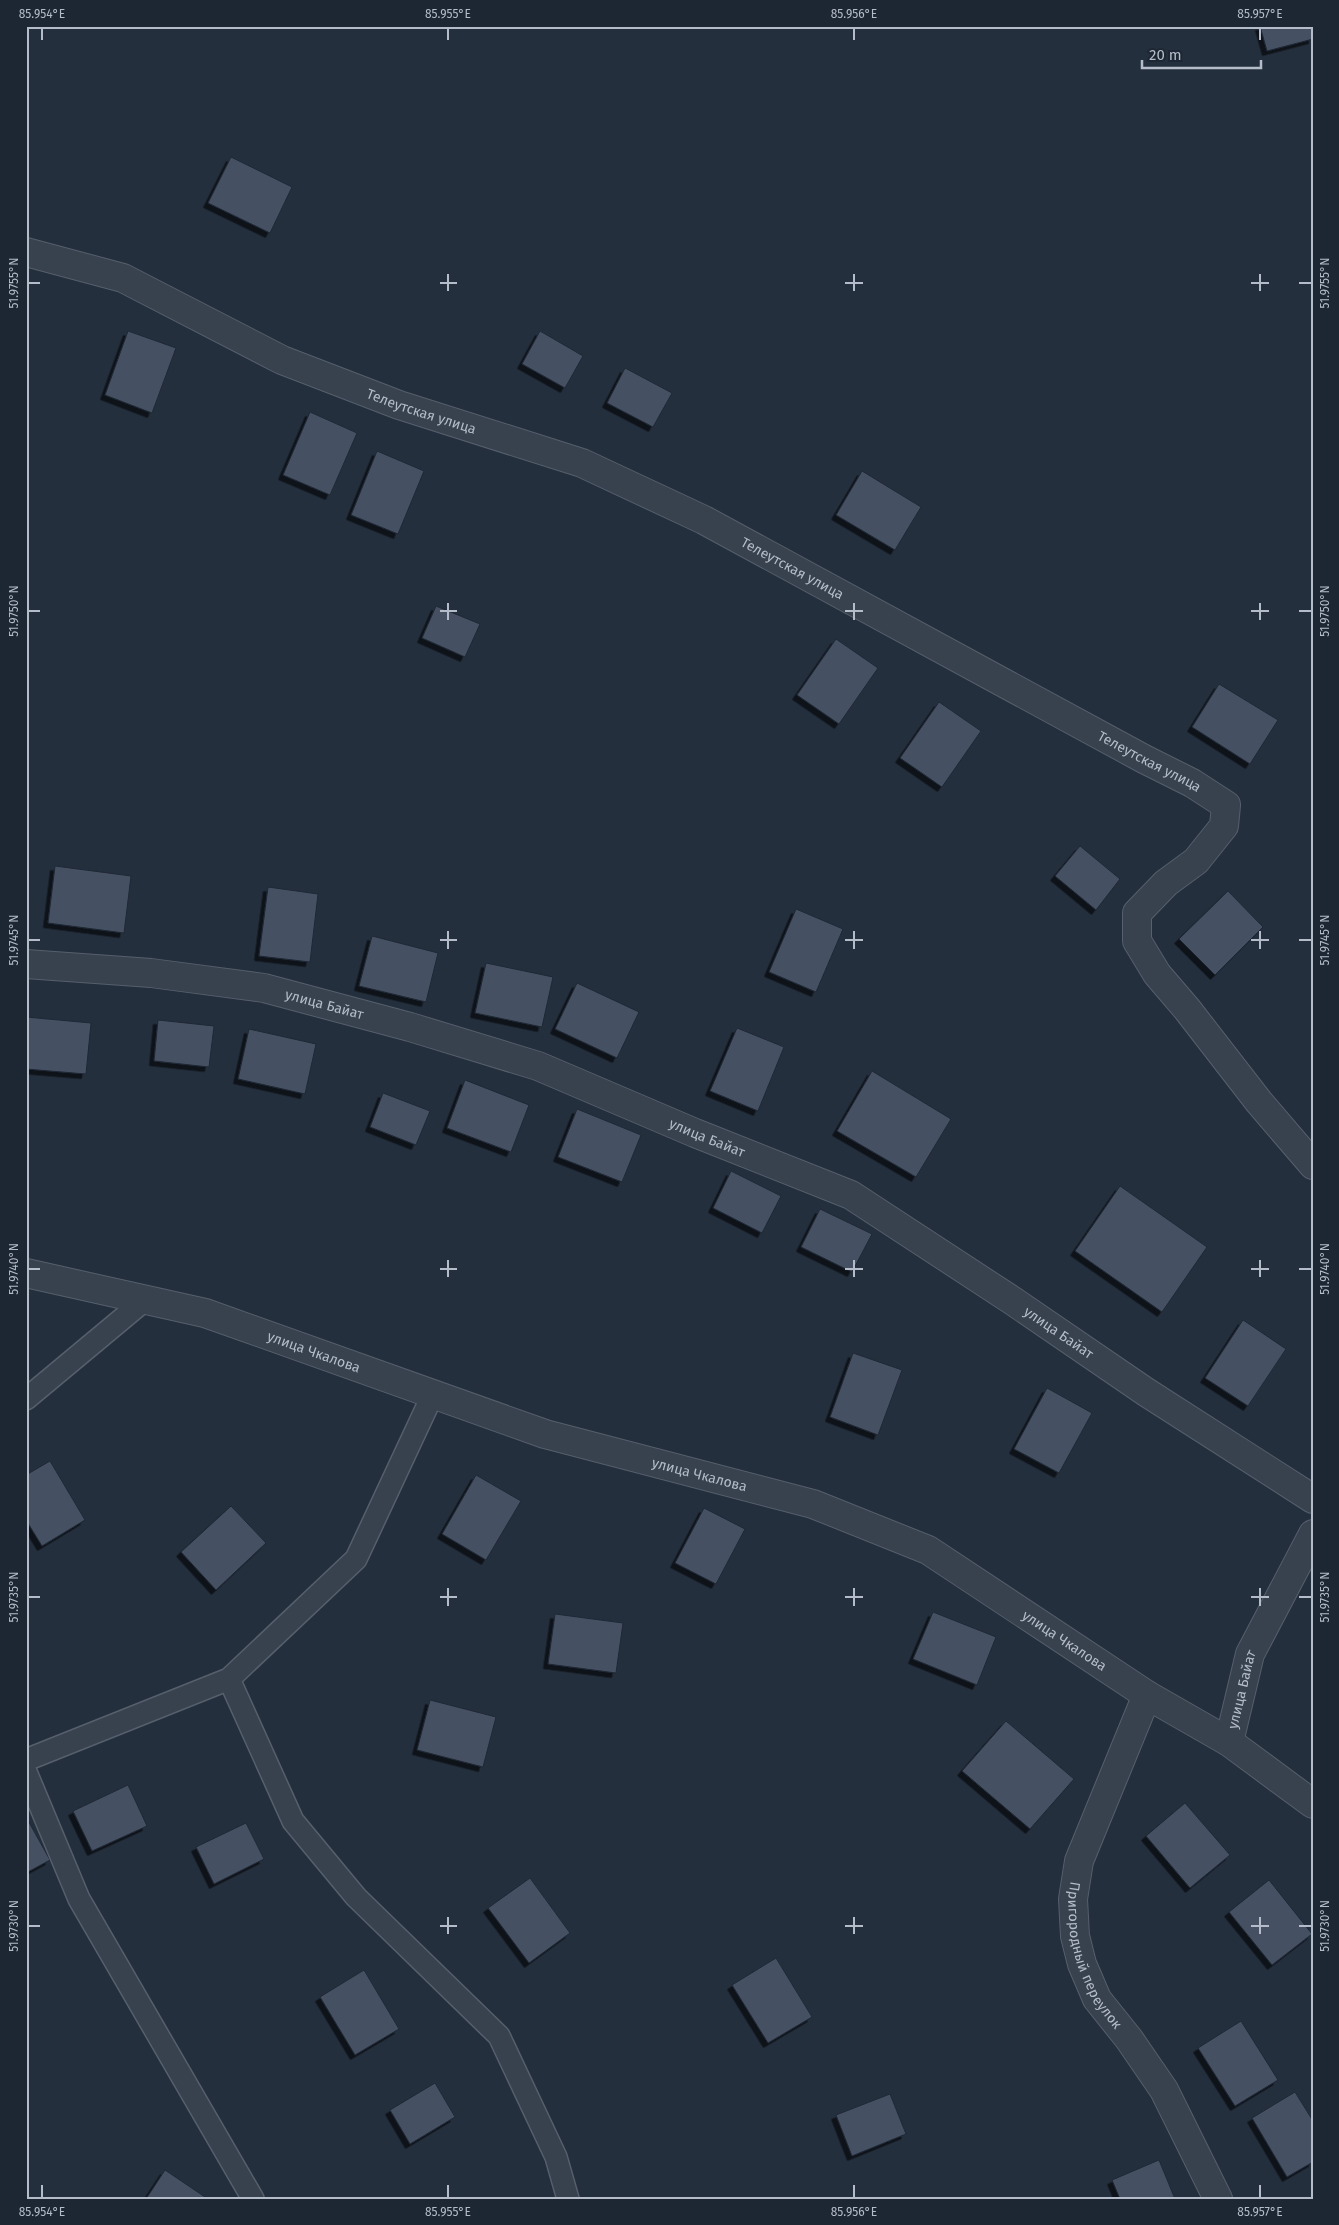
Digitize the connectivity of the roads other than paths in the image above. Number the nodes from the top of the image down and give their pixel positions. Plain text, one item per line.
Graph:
1 (26, 252) edge
2 (26, 964) edge
3 (1313, 1165) edge
4 (26, 1273) edge
5 (146, 1299) junction
6 (432, 1394) junction
7 (26, 1399) edge
8 (1313, 1498) edge
9 (1313, 1534) edge
10 (229, 1679) junction
11 (1147, 1695) junction
12 (1229, 1742) junction
13 (26, 1760) edge
14 (26, 1772) edge
15 (1313, 1804) edge
16 (253, 2199) edge
17 (568, 2199) edge
18 (1218, 2199) edge

1 - 3 street, Телеутская улица
2 - 8 street, улица Байат
4 - 5 street, улица Чкалова
5 - 6 street, улица Чкалова
5 - 7 lane
6 - 10 lane
6 - 11 street, улица Чкалова
9 - 12 street, улица Байат
10 - 13 lane
10 - 17 lane
11 - 12 street, улица Чкалова
11 - 18 street, Пригородный переулок
12 - 15 street, улица Чкалова
14 - 16 lane

